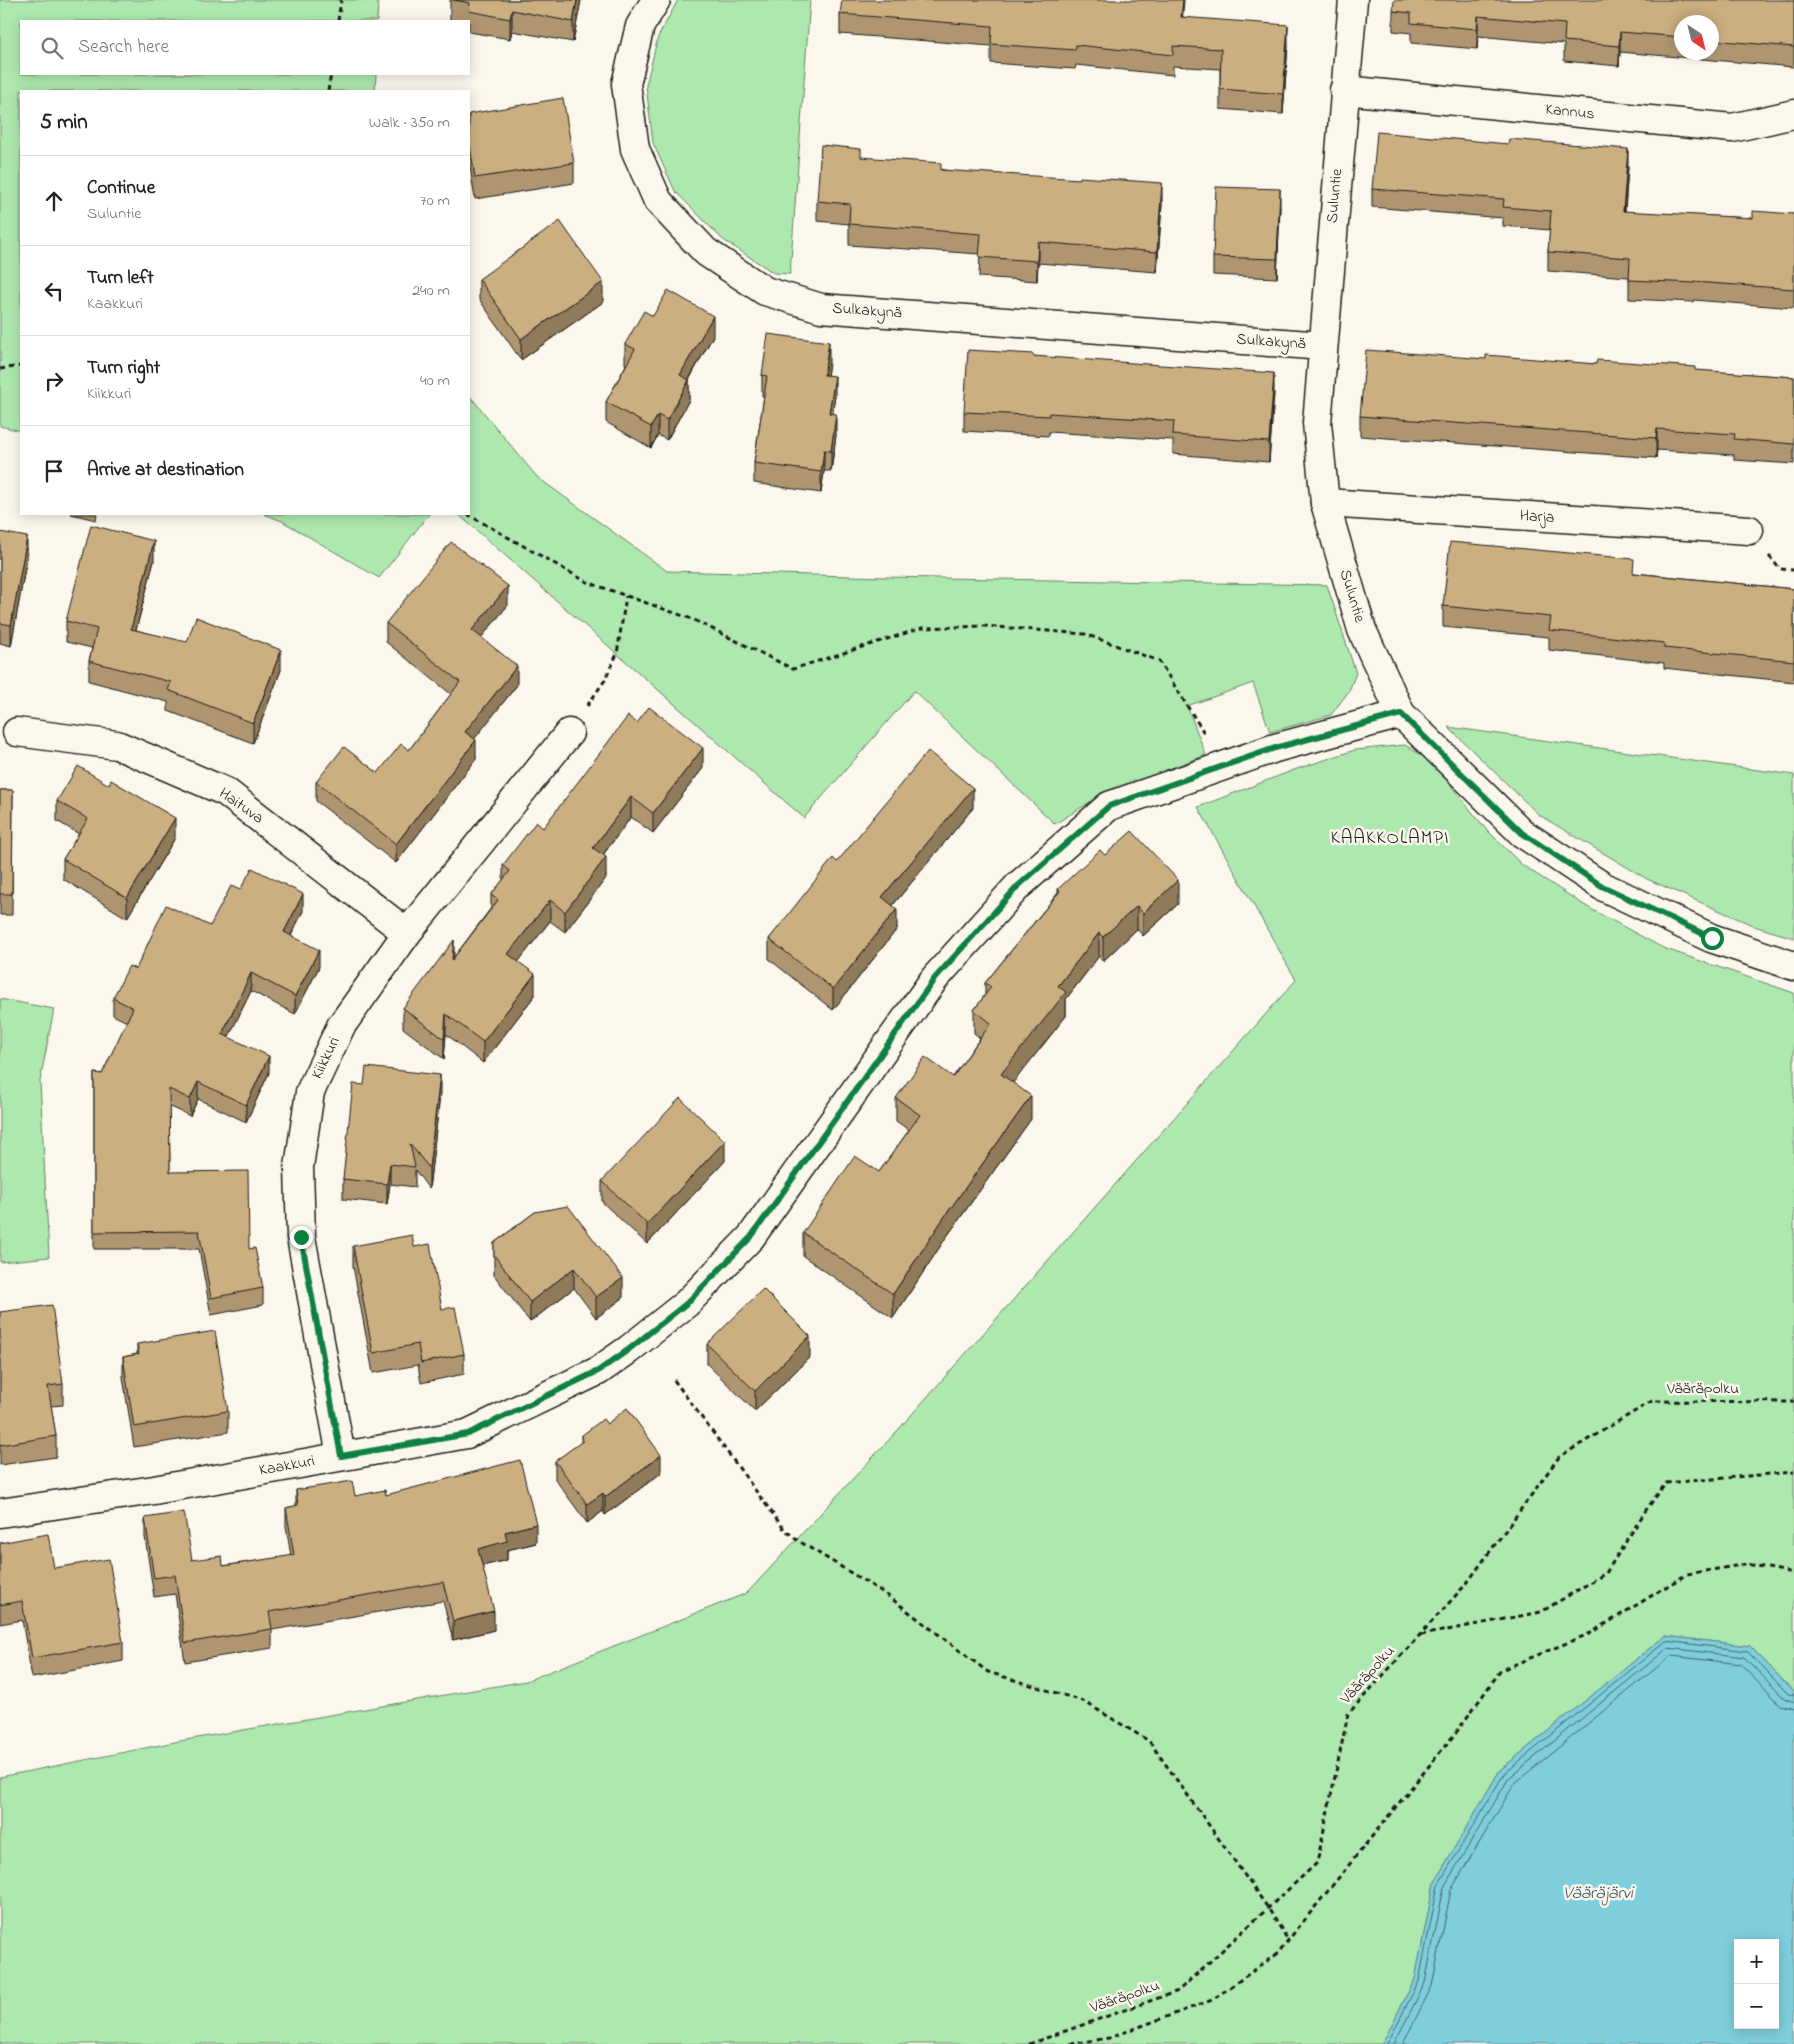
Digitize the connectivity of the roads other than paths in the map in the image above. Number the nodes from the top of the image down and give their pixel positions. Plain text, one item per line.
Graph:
1 (656, 0) edge
2 (1353, 0) edge
3 (1344, 90) junction
4 (1794, 114) edge
5 (1323, 346) junction
6 (1325, 503) junction
7 (1749, 530) dead end
8 (1401, 714) junction
9 (17, 732) dead end
10 (569, 733) road end
11 (407, 933) junction
12 (1794, 966) edge
13 (341, 1456) junction
14 (0, 1513) edge

1 - 5 street, Sulkakynä
2 - 3 street, Suluntie
3 - 4 street, Kannus
3 - 5 street, Suluntie
5 - 6 street, Suluntie
6 - 7 street, Harja
6 - 8 street, Suluntie
8 - 12 street, Suluntie
8 - 13 street, Kaakkuri
9 - 11 street, Haituva
10 - 11 street, Kiikkuri
11 - 13 street, Kiikkuri
13 - 14 street, Kaakkuri

